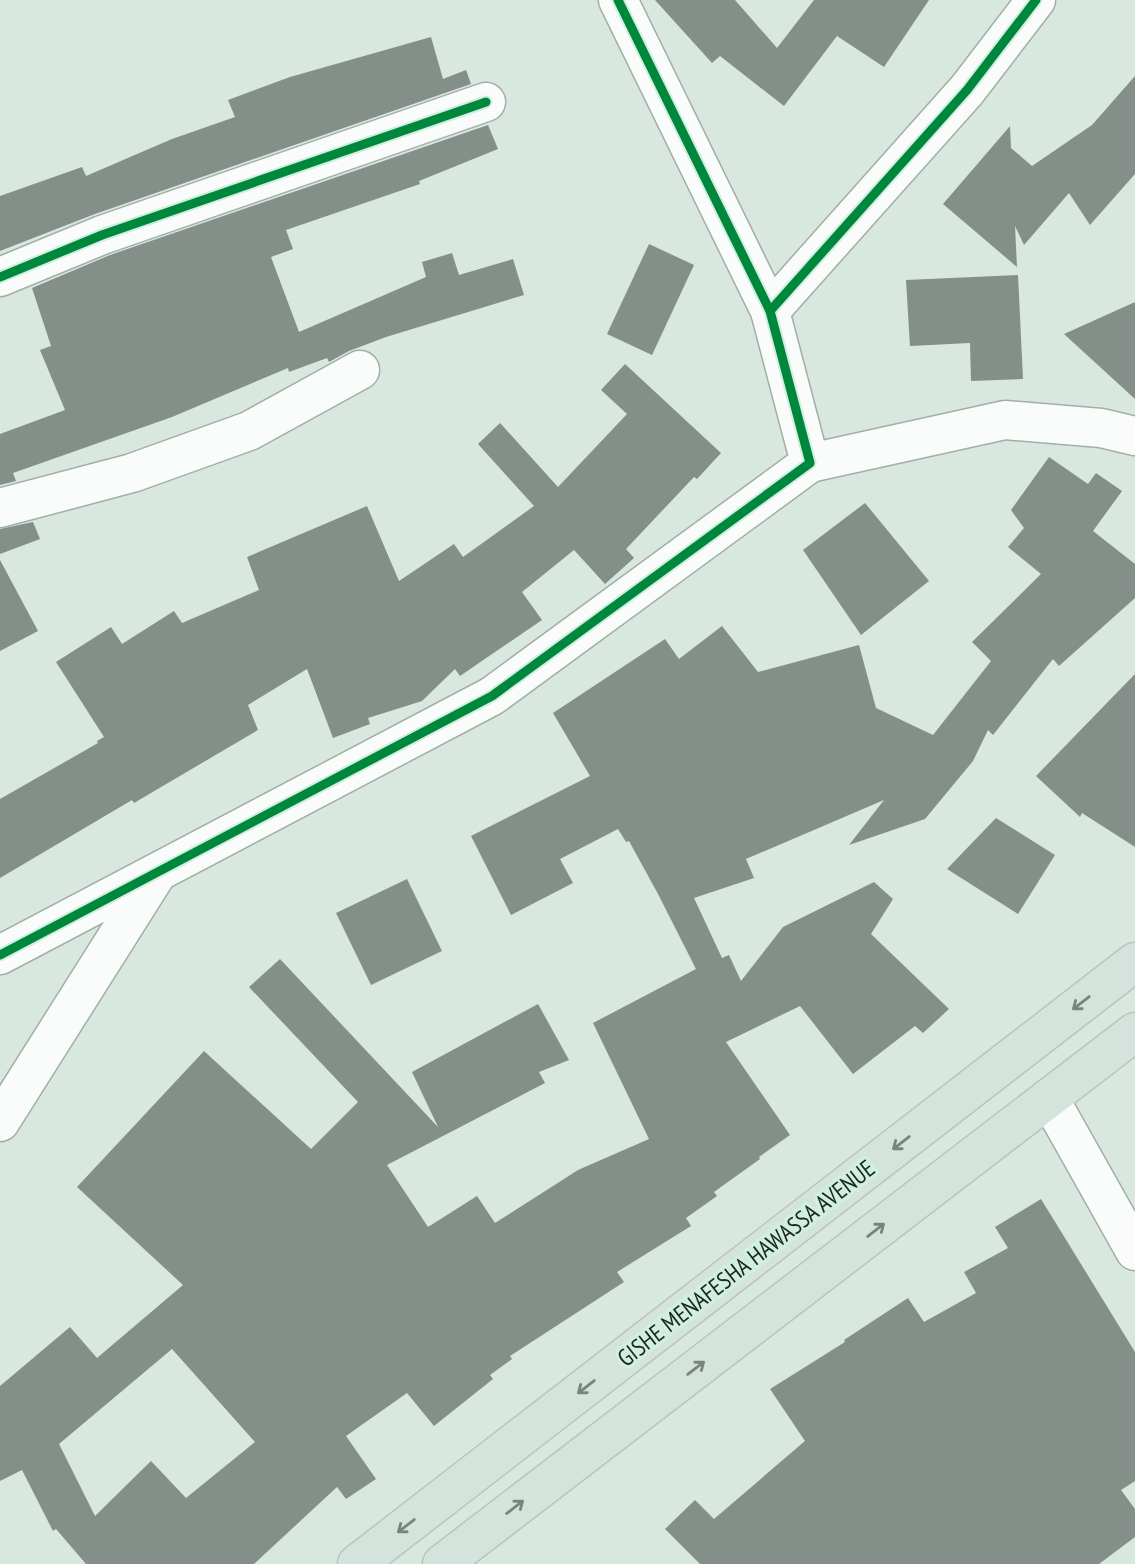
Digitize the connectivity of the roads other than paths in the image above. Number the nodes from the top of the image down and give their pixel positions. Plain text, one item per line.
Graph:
1 (618, 0) edge
2 (1036, 0) edge
3 (486, 103) dead end
4 (0, 277) edge
5 (771, 311) junction
6 (360, 370) dead end
7 (1135, 436) edge
8 (810, 463) junction
9 (0, 508) edge
10 (157, 874) junction
11 (0, 955) edge
12 (1135, 962) edge
13 (1135, 1032) edge
14 (1049, 1098) junction
15 (0, 1122) edge
16 (1135, 1251) edge
17 (474, 1548) edge
18 (357, 1564) edge
19 (442, 1564) edge

1 - 5 street
2 - 5 street
3 - 4 street
5 - 8 street
6 - 9 street
7 - 8 street
8 - 10 street
10 - 11 street
10 - 15 street
12 -> 18 main road, GISHE MENAFESHA HAWASSA AVENUE
13 - 14 main road
14 - 16 street
17 -> 14 main road
17 - 19 main road

